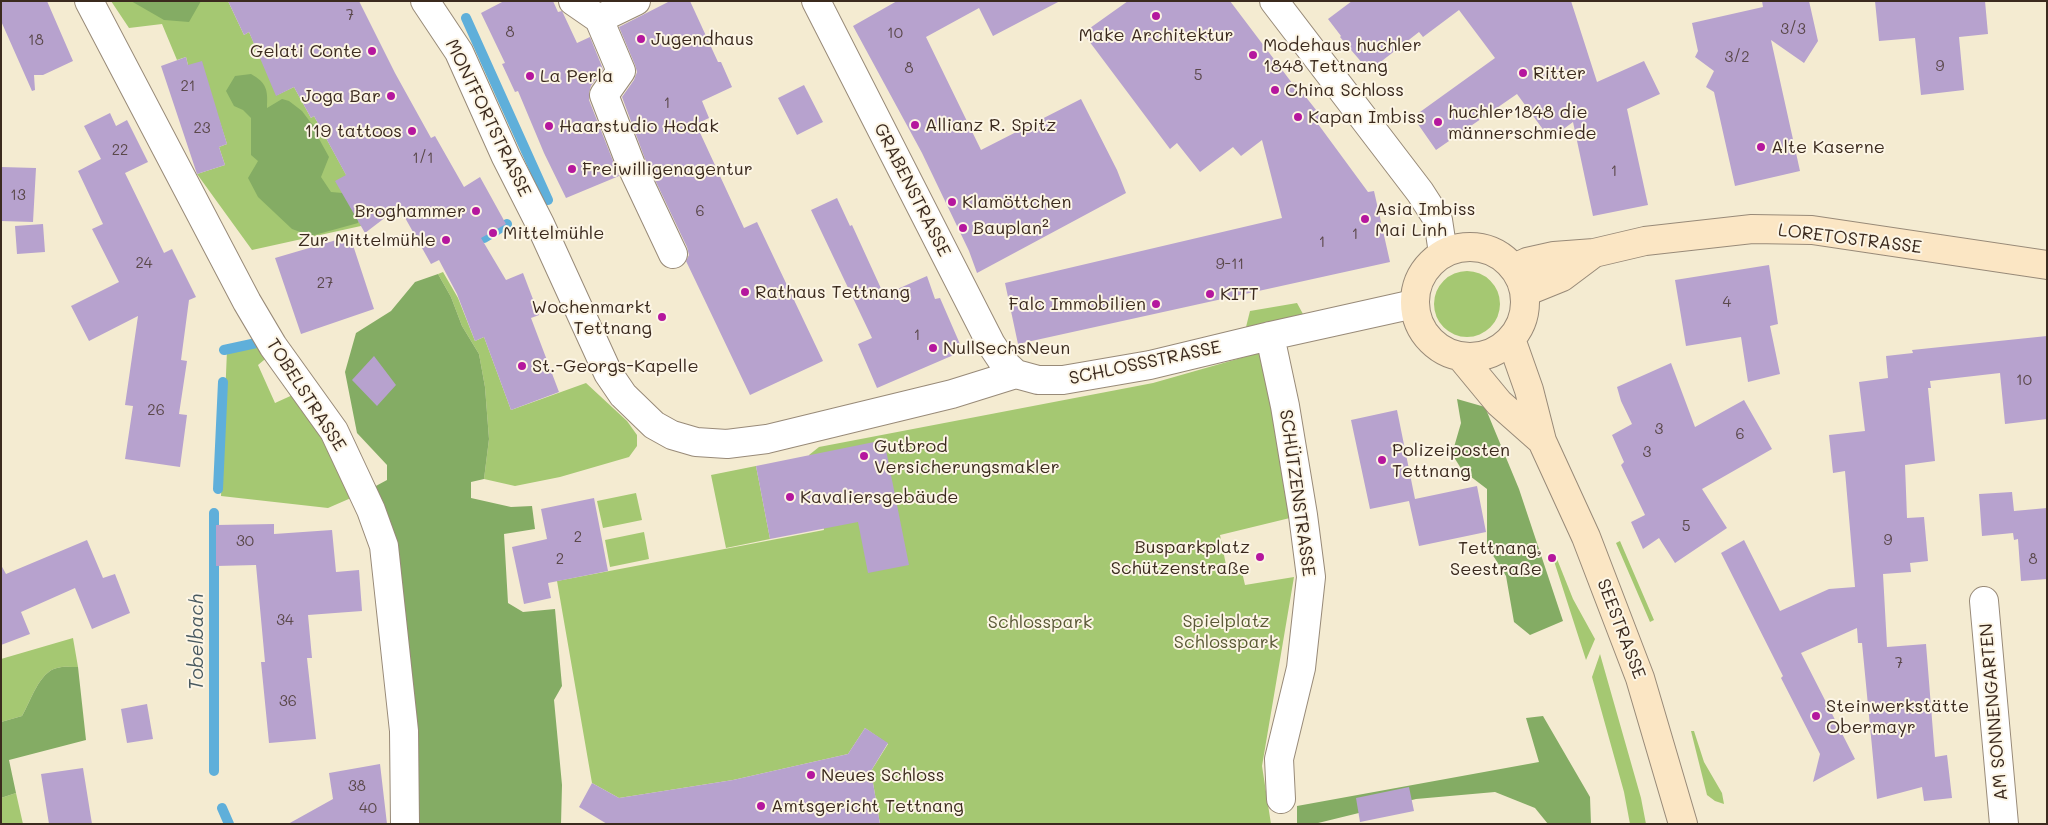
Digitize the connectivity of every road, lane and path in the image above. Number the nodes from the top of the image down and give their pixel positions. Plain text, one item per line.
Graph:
1 (89, 1) edge
2 (573, 1) edge
3 (636, 1) edge
4 (816, 1) edge
5 (1274, 1) edge
6 (437, 5) edge
7 (599, 19) junction
8 (1443, 253) junction
9 (1594, 253) junction
10 (673, 254) dead end
11 (2047, 265) edge
12 (1514, 268) junction
13 (1526, 292) junction
14 (1414, 304) junction
15 (1270, 336) junction
16 (1511, 339) junction
17 (1461, 357) junction
18 (1016, 374) junction
19 (1542, 441) junction
20 (1984, 601) dead end
21 (1281, 799) dead end
22 (405, 824) edge
23 (1683, 824) edge
24 (2004, 824) edge

1 - 22 street, TOBELSTRASSE
2 - 7 street
3 - 7 street
4 - 18 street, GRABENSTRASSE
5 - 8 street
6 - 18 street, MONTFORTSTRASSE
7 - 10 street
8 - 12 main road
8 - 14 main road
9 - 11 main road, LORETOSTRASSE
9 - 12 main road, LORETOSTRASSE
9 - 13 main road, LORETOSTRASSE
12 - 13 main road
13 - 16 main road
14 - 15 street, SCHLOSSSTRASSE
14 - 17 main road
15 - 18 street, SCHLOSSSTRASSE
15 - 21 street, SCHÜTZENSTRASSE
16 - 17 main road
16 - 19 main road, SEESTRASSE
17 - 19 main road, SEESTRASSE
19 - 23 main road, SEESTRASSE
20 - 24 street, AM SONNENGARTEN

